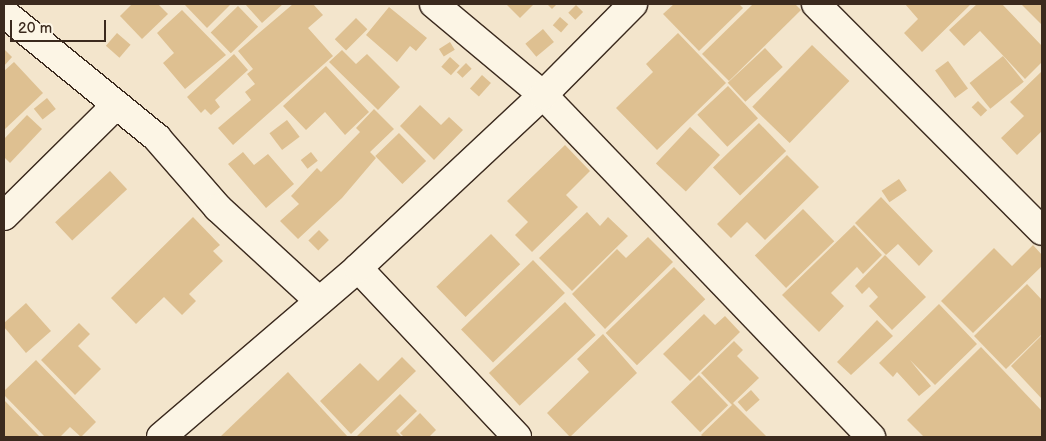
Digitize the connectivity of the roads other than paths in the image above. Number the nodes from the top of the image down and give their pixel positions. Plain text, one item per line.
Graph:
1 (434, 4) edge
2 (633, 4) edge
3 (816, 4) edge
4 (4, 13) edge
5 (543, 95) junction
6 (116, 106) junction
7 (4, 216) edge
8 (1042, 231) edge
9 (358, 268) junction
10 (318, 300) junction
11 (165, 436) edge
12 (517, 437) edge
13 (871, 437) edge

1 - 5 street
2 - 5 street
3 - 8 street
4 - 6 street
5 - 9 street
5 - 13 street
6 - 7 street
6 - 10 street
9 - 10 street
9 - 12 street
10 - 11 street

